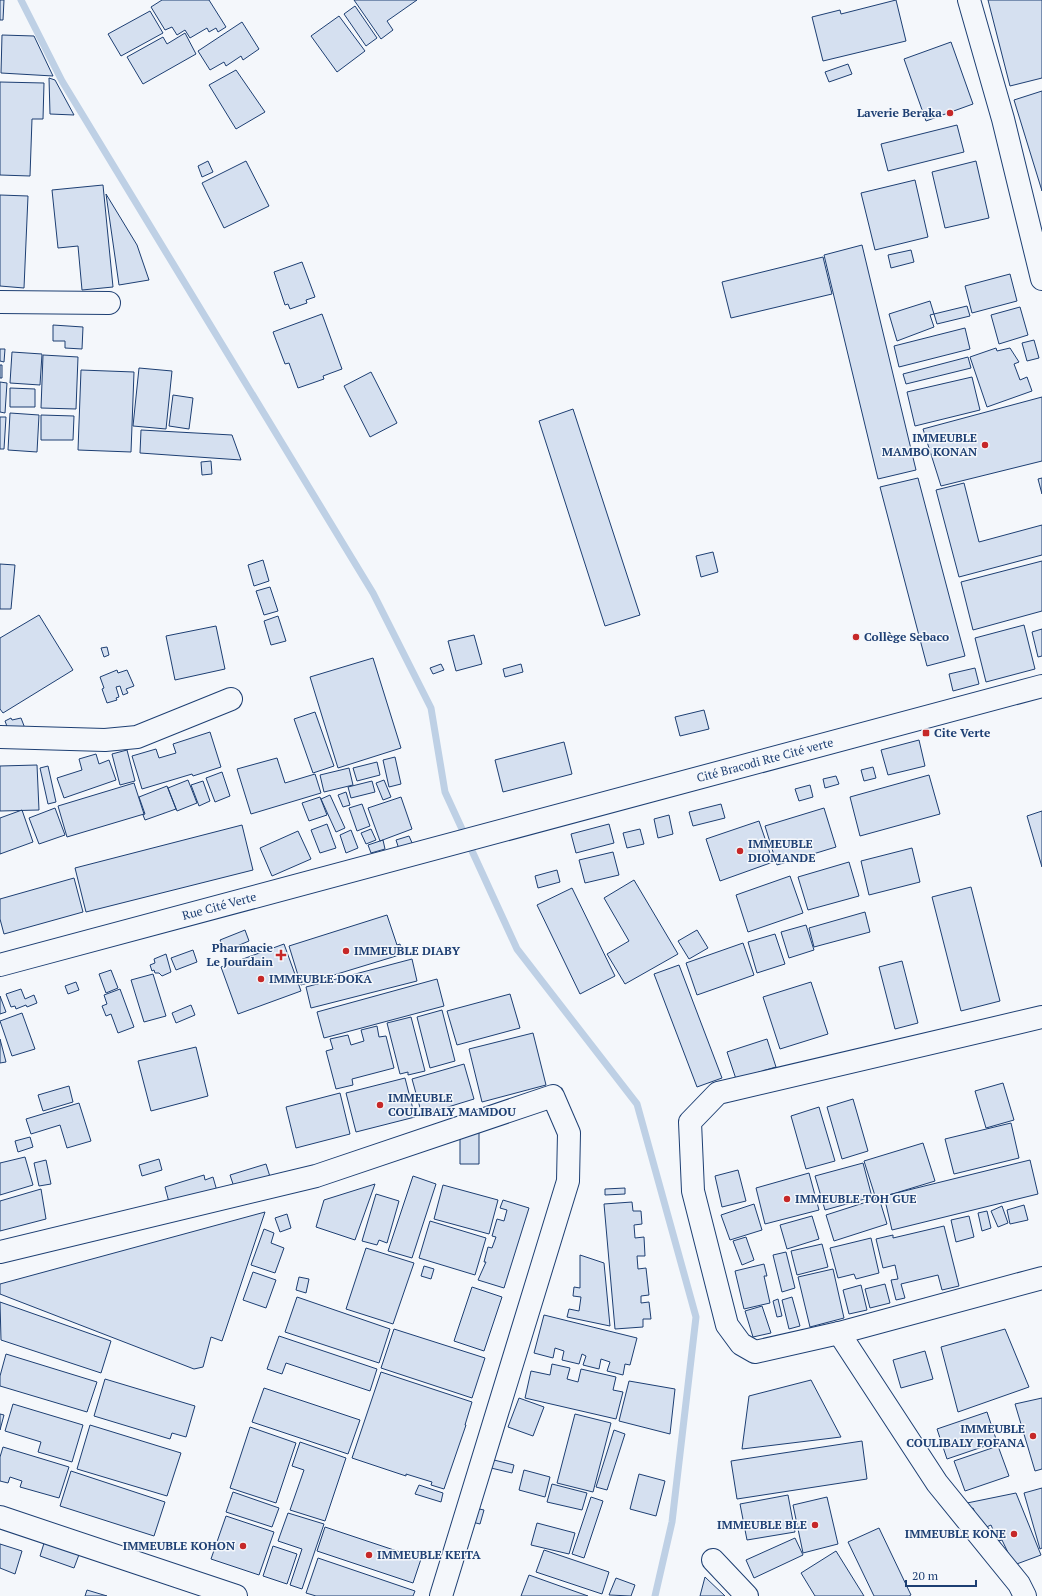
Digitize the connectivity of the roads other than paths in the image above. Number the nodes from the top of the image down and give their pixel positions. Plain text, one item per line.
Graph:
1 (970, 0) edge
2 (1042, 279) edge
3 (0, 302) edge
4 (109, 303) dead end
5 (1042, 686) edge
6 (231, 699) dead end
7 (0, 737) edge
8 (439, 848) joint
9 (0, 965) edge
10 (1042, 1017) edge
11 (0, 1252) edge
12 (1042, 1278) edge
13 (839, 1333) junction
14 (0, 1517) edge
15 (713, 1560) dead end
16 (236, 1596) edge
17 (441, 1596) edge
18 (747, 1596) edge
19 (1025, 1596) edge

1 - 2 street
3 - 4 street
5 - 8 street, Cité Bracodi Rte Cité verte
6 - 7 street
8 - 9 street, Rue Cité Verte
10 - 13 street
11 - 17 street
12 - 13 street
13 - 19 street
14 - 16 street
15 - 18 street

